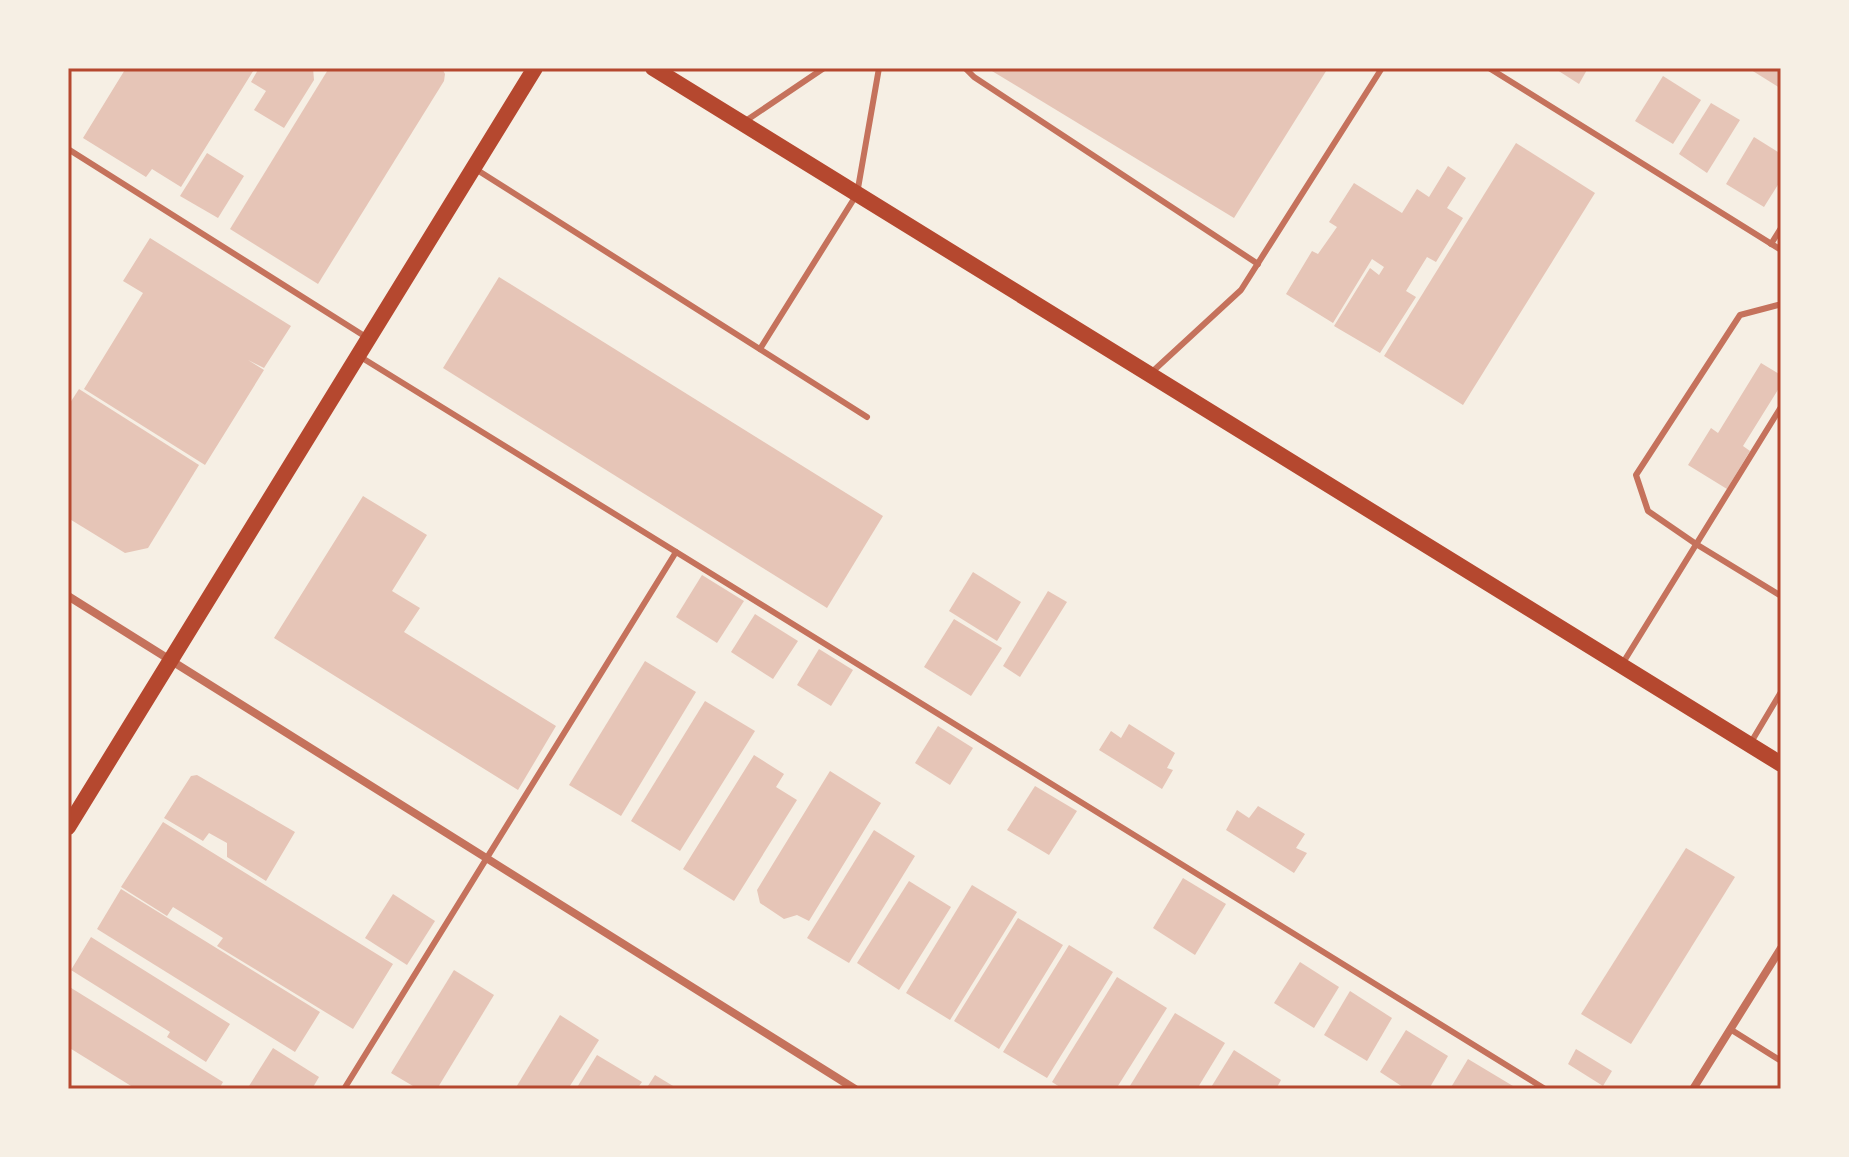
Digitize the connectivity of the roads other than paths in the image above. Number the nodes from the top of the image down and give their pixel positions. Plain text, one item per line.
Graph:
1 (535, 68) edge
2 (653, 68) edge
3 (824, 68) edge
4 (879, 68) edge
5 (965, 68) edge
6 (1382, 68) edge
7 (1489, 68) edge
8 (743, 123) junction
9 (68, 149) edge
10 (474, 168) junction
11 (857, 194) junction
12 (1781, 228) edge
13 (1771, 244) junction
14 (1781, 250) edge
15 (1258, 264) junction
16 (1781, 306) edge
17 (369, 339) junction
18 (760, 349) junction
19 (359, 356) junction
20 (1149, 374) junction
21 (1781, 407) edge
22 (867, 417) dead end
23 (1696, 544) junction
24 (676, 552) junction
25 (68, 596) edge
26 (1781, 596) edge
27 (171, 659) junction
28 (1621, 666) junction
29 (1781, 692) edge
30 (1750, 744) junction
31 (1781, 764) edge
32 (68, 827) edge
33 (486, 859) junction
34 (1781, 948) edge
35 (1730, 1029) junction
36 (1781, 1061) edge
37 (344, 1089) edge
38 (855, 1089) edge
39 (1545, 1089) edge
40 (1693, 1089) edge

1 - 10 main road
2 - 8 main road
3 - 8 lane
4 - 11 lane
5 - 15 lane
6 - 15 lane
7 - 13 lane
8 - 11 main road
9 - 17 lane
10 - 17 main road
10 - 18 lane
11 - 18 lane
11 - 20 main road
12 - 13 lane
13 - 14 lane
15 - 20 lane
16 - 23 lane
17 - 19 main road
18 - 22 lane
19 - 24 lane
19 - 27 main road
20 - 28 main road
21 - 23 lane
23 - 26 lane
23 - 28 lane
24 - 33 lane
24 - 39 lane
25 - 27 street
27 - 32 main road
27 - 33 street
28 - 30 main road
29 - 30 lane
30 - 31 main road
33 - 37 lane
33 - 38 street
34 - 35 street
35 - 36 lane
35 - 40 street

